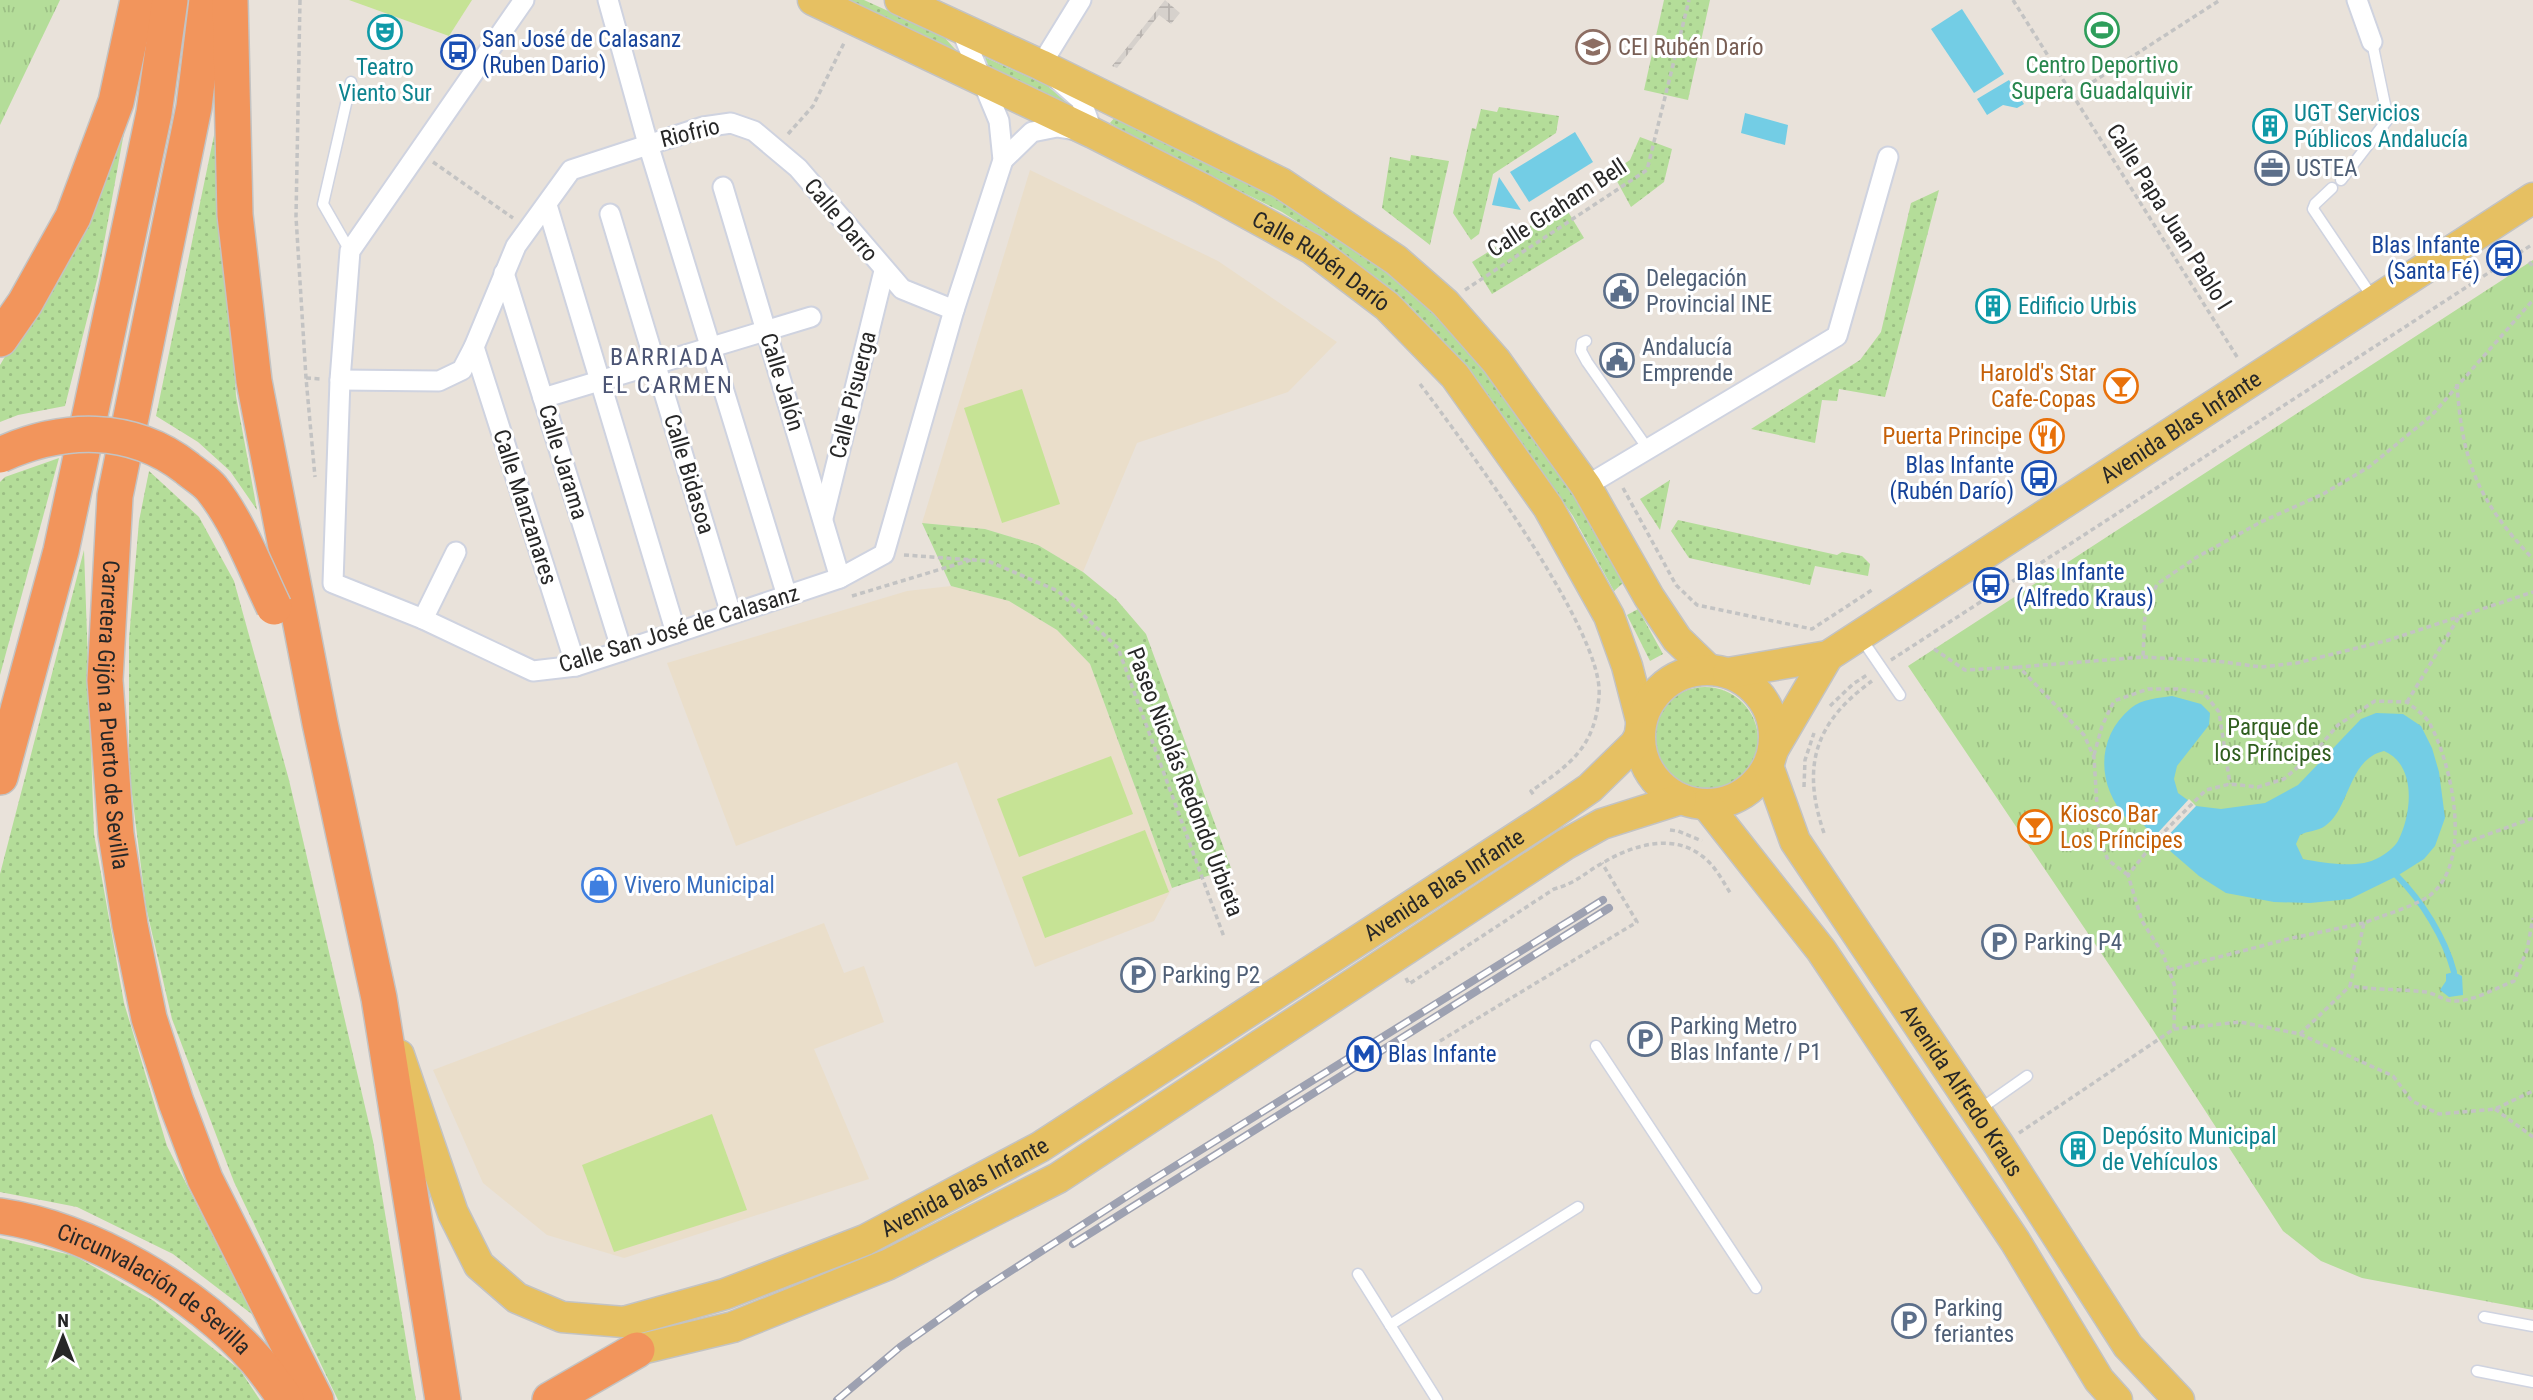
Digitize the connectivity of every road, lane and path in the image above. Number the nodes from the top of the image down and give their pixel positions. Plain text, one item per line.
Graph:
1 (138, 0) edge
2 (170, 0) edge
3 (207, 0) edge
4 (230, 0) edge
5 (300, 0) edge
6 (524, 0) edge
7 (608, 0) edge
8 (813, 0) edge
9 (900, 0) edge
10 (1081, 0) edge
11 (1689, 0) edge
12 (2013, 0) edge
13 (2220, 0) edge
14 (2357, 0) edge
15 (855, 20) junction
16 (960, 27) junction
17 (2372, 42) joint
18 (1041, 65) junction
19 (351, 82) dead end
20 (983, 82) junction
21 (2071, 96) junction
22 (731, 124) joint
23 (1093, 133) junction
24 (648, 144) junction
25 (775, 148) junction
26 (417, 151) junction
27 (1888, 157) dead end
28 (1003, 160) junction
29 (2342, 180) dead end
30 (723, 187) dead end
31 (2332, 188) dead end
32 (2533, 198) edge
33 (547, 205) junction
34 (610, 214) dead end
35 (529, 229) junction
36 (2533, 244) edge
37 (350, 251) junction
38 (884, 271) junction
39 (504, 273) junction
40 (2533, 300) edge
41 (2375, 301) junction
42 (1445, 303) junction
43 (954, 310) junction
44 (811, 317) dead end
45 (766, 331) junction
46 (0, 339) edge
47 (1586, 341) dead end
48 (474, 347) junction
49 (711, 348) junction
50 (655, 364) junction
51 (340, 380) junction
52 (600, 381) junction
53 (2252, 381) junction
54 (1420, 384) dead end
55 (2457, 384) junction
56 (543, 398) junction
57 (1648, 449) junction
58 (0, 455) edge
59 (316, 485) dead end
60 (1586, 486) junction
61 (1623, 488) dead end
62 (823, 519) junction
63 (456, 552) dead end
64 (884, 554) junction
65 (2533, 559) edge
66 (971, 560) junction
67 (841, 578) junction
68 (1872, 590) dead end
69 (2533, 592) edge
70 (787, 596) junction
71 (852, 596) dead end
72 (731, 614) junction
73 (2459, 616) junction
74 (422, 619) junction
75 (676, 633) junction
76 (1859, 635) junction
77 (1934, 649) dead end
78 (622, 651) junction
79 (1828, 656) junction
80 (1896, 657) dead end
81 (2143, 657) junction
82 (576, 666) junction
83 (2019, 667) junction
84 (1718, 671) junction
85 (1869, 674) dead end
86 (1876, 678) dead end
87 (1900, 695) dead end
88 (2407, 702) junction
89 (1826, 713) dead end
90 (320, 723) junction
91 (1640, 728) junction
92 (1814, 731) dead end
93 (2094, 757) junction
94 (1771, 758) junction
95 (0, 777) edge
96 (2231, 784) junction
97 (1803, 793) dead end
98 (1537, 801) dead end
99 (1694, 802) junction
100 (2533, 818) edge
101 (1667, 830) dead end
102 (1824, 833) dead end
103 (1712, 845) dead end
104 (2455, 846) junction
105 (1578, 863) dead end
106 (1602, 863) junction
107 (1586, 875) dead end
108 (2128, 875) junction
109 (1731, 894) dead end
110 (2533, 918) edge
111 (2364, 923) junction
112 (1224, 937) dead end
113 (2169, 970) junction
114 (1401, 971) dead end
115 (2350, 985) junction
116 (379, 998) junction
117 (2174, 1029) junction
118 (2301, 1034) junction
119 (1440, 1041) dead end
120 (1596, 1046) dead end
121 (2027, 1076) dead end
122 (2533, 1091) edge
123 (2496, 1109) junction
124 (1976, 1111) junction
125 (2533, 1137) edge
126 (1999, 1145) junction
127 (1578, 1207) dead end
128 (9, 1217) edge
129 (1358, 1274) dead end
130 (1756, 1288) dead end
131 (2484, 1317) dead end
132 (1390, 1325) junction
133 (2533, 1326) edge
134 (638, 1350) joint
135 (2477, 1371) dead end
136 (2533, 1382) edge
137 (286, 1400) edge
138 (316, 1400) edge
139 (443, 1400) edge
140 (550, 1400) edge
141 (1437, 1400) edge
142 (2117, 1400) edge
143 (2179, 1400) edge

1 - 46 highway
2 - 95 highway
3 - 138 highway, Carretera Gijón a Puerto de Sevilla
4 - 90 highway
5 - 59 path
6 - 26 street, Calle San José de Calasanz
7 - 24 street
8 - 15 main road, Calle Rubén Darío
9 - 16 main road, Calle Rubén Darío
10 - 18 street
11 - 42 path, Calle Graham Bell
12 - 21 path, Calle Papa Juan Pablo I
13 - 21 path
14 - 17 street
15 - 20 main road, Calle Rubén Darío
15 - 25 path
16 - 18 main road, Calle Rubén Darío
16 - 20 street
17 - 29 lane
18 - 23 street
18 - 42 main road, Calle Rubén Darío
19 - 37 lane
20 - 23 main road, Calle Rubén Darío
20 - 28 street
21 - 53 path, Calle Papa Juan Pablo I
22 - 24 street, Riofrio
22 - 25 street, Calle Darro
23 - 28 street
23 - 91 main road, Calle Rubén Darío
24 - 33 street, Riofrio
24 - 49 street
25 - 38 street, Calle Darro
26 - 35 path
26 - 37 street, Calle San José de Calasanz
27 - 57 street
28 - 43 street
30 - 45 street, Calle Jalón
31 - 41 lane
32 - 41 main road, Avenida Blas Infante
33 - 35 street
33 - 52 street
34 - 50 street, Calle Bidasoa
35 - 39 street
36 - 80 path
37 - 51 street, Calle San José de Calasanz
38 - 43 street, Calle Darro
38 - 62 street, Calle Pisuerga
39 - 48 street
39 - 56 street, Calle Jarama
40 - 55 path
41 - 53 main road, Avenida Blas Infante
42 - 60 main road, Calle Rubén Darío
43 - 64 street
44 - 45 street
45 - 49 street
45 - 62 street, Calle Jalón
47 - 57 lane
48 - 51 street
48 - 82 street, Calle Manzanares
49 - 50 street
49 - 70 street
50 - 52 street
50 - 72 street, Calle Bidasoa
51 - 74 street, Calle San José de Calasanz
52 - 56 street
52 - 75 street
53 - 76 main road, Avenida Blas Infante
54 - 98 path
55 - 65 path
55 - 81 path
56 - 78 street, Calle Jarama
57 - 60 street
58 - 90 highway, bridge
60 - 84 main road, Calle Rubén Darío
61 - 68 path
62 - 67 street, Calle Jalón
63 - 74 street
64 - 66 path, Paseo Nicolás Redondo Urbieta
64 - 67 street, Calle San José de Calasanz
66 - 71 path
66 - 112 path, Paseo Nicolás Redondo Urbieta
67 - 70 street, Calle San José de Calasanz
69 - 73 path
70 - 72 street, Calle San José de Calasanz
72 - 75 street, Calle San José de Calasanz
73 - 81 path
73 - 88 path
74 - 82 street, Calle San José de Calasanz
75 - 78 street, Calle San José de Calasanz
76 - 79 main road, Avenida Blas Infante
76 - 87 lane
77 - 83 path
78 - 82 street, Calle San José de Calasanz
79 - 84 main road
79 - 94 main road
81 - 83 path
83 - 93 path
84 - 91 main road
84 - 94 main road
85 - 89 path
86 - 102 path
88 - 96 path
88 - 104 path
90 - 116 highway
91 - 99 main road
91 - 116 main road, Avenida Blas Infante
92 - 97 path
93 - 96 path
93 - 108 path
94 - 99 main road
94 - 124 main road, Avenida Alfredo Kraus
96 - 108 path
99 - 134 main road, Avenida Blas Infante
99 - 142 main road, Avenida Alfredo Kraus
100 - 104 path
101 - 103 path
104 - 111 path
105 - 107 path
106 - 109 path
106 - 114 path
106 - 119 path
108 - 113 path
110 - 115 path
111 - 113 path
111 - 115 path
113 - 117 path
115 - 118 path
116 - 139 highway
117 - 118 path
117 - 126 path
118 - 123 path
120 - 130 lane
121 - 124 lane
122 - 123 path
123 - 125 path
124 - 126 main road, Avenida Alfredo Kraus
126 - 143 main road, Avenida Alfredo Kraus
127 - 132 lane
128 - 137 highway, Circunvalación de Sevilla
129 - 132 lane
131 - 133 lane
132 - 141 lane
134 - 140 highway
135 - 136 lane

